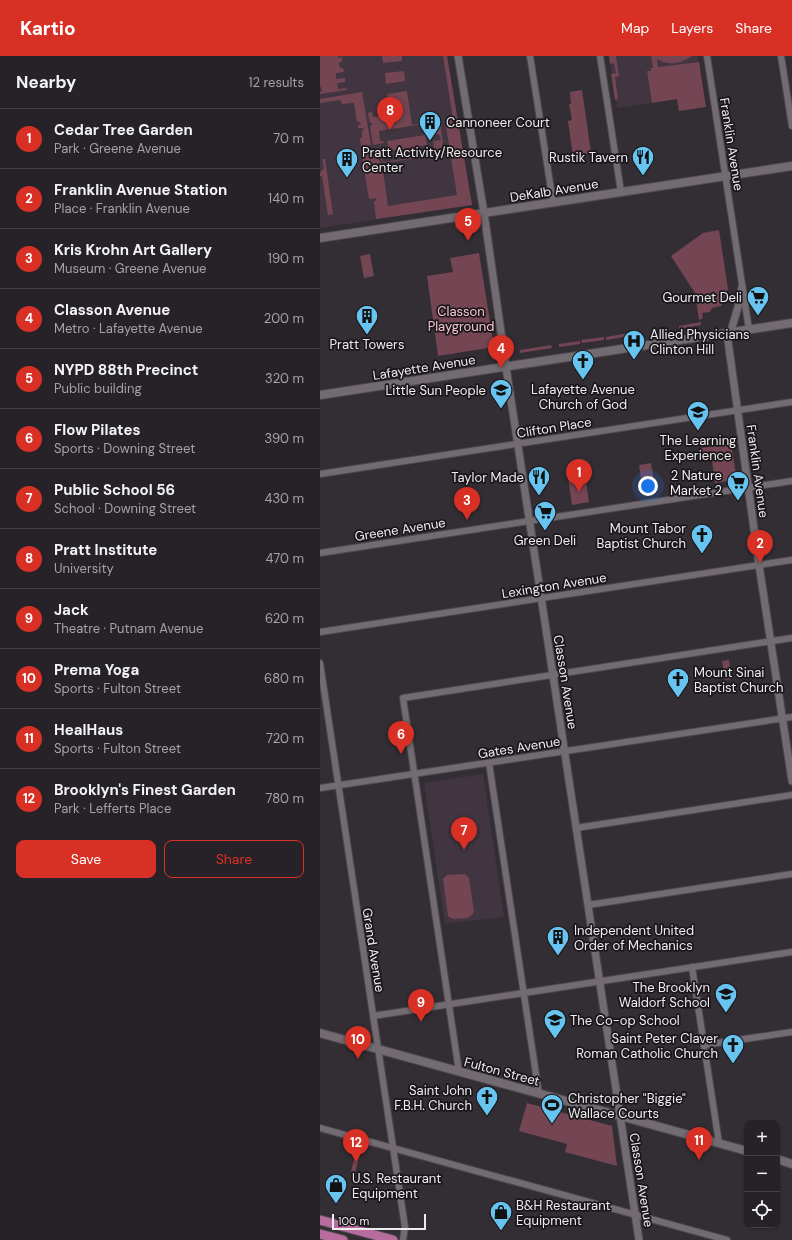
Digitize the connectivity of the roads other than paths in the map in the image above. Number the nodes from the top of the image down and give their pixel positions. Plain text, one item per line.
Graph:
1 (458, 56) edge
2 (530, 56) edge
3 (600, 56) edge
4 (707, 56) edge
5 (781, 56) edge
6 (792, 126) edge
7 (792, 166) edge
8 (725, 177) junction
9 (620, 192) junction
10 (553, 202) junction
11 (484, 213) junction
12 (320, 238) edge
13 (742, 287) junction
14 (792, 323) edge
15 (749, 330) junction
16 (731, 332) junction
17 (506, 367) junction
18 (320, 395) edge
19 (792, 402) edge
20 (737, 410) junction
21 (518, 444) junction
22 (320, 474) edge
23 (792, 481) edge
24 (749, 487) junction
25 (530, 521) junction
26 (320, 553) edge
27 (792, 560) edge
28 (759, 565) junction
29 (542, 598) junction
30 (320, 632) edge
31 (792, 638) edge
32 (771, 642) junction
33 (320, 663) edge
34 (553, 675) junction
35 (792, 717) edge
36 (782, 718) junction
37 (565, 751) junction
38 (489, 763) junction
39 (415, 774) junction
40 (792, 781) edge
41 (339, 786) junction
42 (320, 788) edge
43 (792, 795) edge
44 (576, 828) junction
45 (792, 874) edge
46 (588, 905) junction
47 (792, 952) edge
48 (692, 967) junction
49 (600, 981) junction
50 (524, 993) junction
51 (450, 1004) junction
52 (374, 1016) junction
53 (792, 1032) edge
54 (320, 1033) edge
55 (704, 1045) junction
56 (378, 1050) junction
57 (459, 1072) junction
58 (539, 1094) junction
59 (620, 1116) junction
60 (320, 1128) edge
61 (718, 1143) junction
62 (393, 1148) junction
63 (744, 1150) edge
64 (780, 1160) edge
65 (792, 1164) edge
66 (635, 1215) junction
67 (320, 1220) edge
68 (320, 1234) edge
69 (343, 1240) edge
70 (393, 1240) edge
71 (403, 1240) edge
72 (639, 1240) edge
73 (727, 1240) edge

1 - 11 street, Classon Avenue
2 - 10 street
3 - 9 street
4 - 8 street, Franklin Avenue
5 - 6 street
7 - 8 main road, DeKalb Avenue
8 - 9 main road, DeKalb Avenue
8 - 13 street, Franklin Avenue
9 - 10 main road, DeKalb Avenue
10 - 11 main road, DeKalb Avenue
11 - 12 main road, DeKalb Avenue
11 - 17 street, Classon Avenue
13 - 15 street, Franklin Avenue
13 - 16 street, Franklin Avenue
14 - 15 main road, Lafayette Avenue
15 - 16 main road, Lafayette Avenue
16 - 17 main road, Lafayette Avenue
16 - 20 street, Franklin Avenue
17 - 18 main road, Lafayette Avenue
17 - 21 street, Classon Avenue
19 - 20 street, Clifton Place
20 - 21 street, Clifton Place
20 - 24 street, Franklin Avenue
21 - 22 street, Clifton Place
21 - 25 street, Classon Avenue
23 - 24 street, Greene Avenue
24 - 25 street, Greene Avenue
24 - 28 street, Franklin Avenue
25 - 26 street, Greene Avenue
25 - 29 street, Classon Avenue
27 - 28 street, Lexington Avenue
28 - 29 street, Lexington Avenue
28 - 32 street, Franklin Avenue
29 - 30 street, Lexington Avenue
29 - 34 street, Classon Avenue
31 - 32 street
32 - 34 street
32 - 36 street, Franklin Avenue
33 - 41 street, Grand Avenue
34 - 37 street, Classon Avenue
34 - 39 street
35 - 36 street, Gates Avenue
36 - 37 street, Gates Avenue
36 - 40 street, Franklin Avenue
37 - 38 street, Gates Avenue
37 - 44 street, Classon Avenue
38 - 39 street, Gates Avenue
38 - 50 street
39 - 41 street, Gates Avenue
39 - 51 street
41 - 42 street, Gates Avenue
41 - 52 street, Grand Avenue
43 - 44 street
44 - 46 street, Classon Avenue
45 - 46 street
46 - 49 street, Classon Avenue
47 - 48 street
48 - 49 street
48 - 55 street
49 - 50 street
49 - 59 street, Classon Avenue
50 - 51 street
50 - 58 street
51 - 52 street
51 - 57 street
52 - 56 street, Grand Avenue
53 - 55 street
54 - 56 main road, Fulton Street
55 - 61 street
56 - 57 main road, Fulton Street
56 - 62 street, Grand Avenue
57 - 58 main road, Fulton Street
58 - 59 main road, Fulton Street
59 - 61 main road, Fulton Street
59 - 66 street, Classon Avenue
60 - 62 street
61 - 63 main road, Fulton Street
62 - 66 street
62 - 71 street, Grand Avenue
64 - 65 main road
66 - 72 street, Classon Avenue
66 - 73 street
67 - 70 main road
68 - 69 main road

